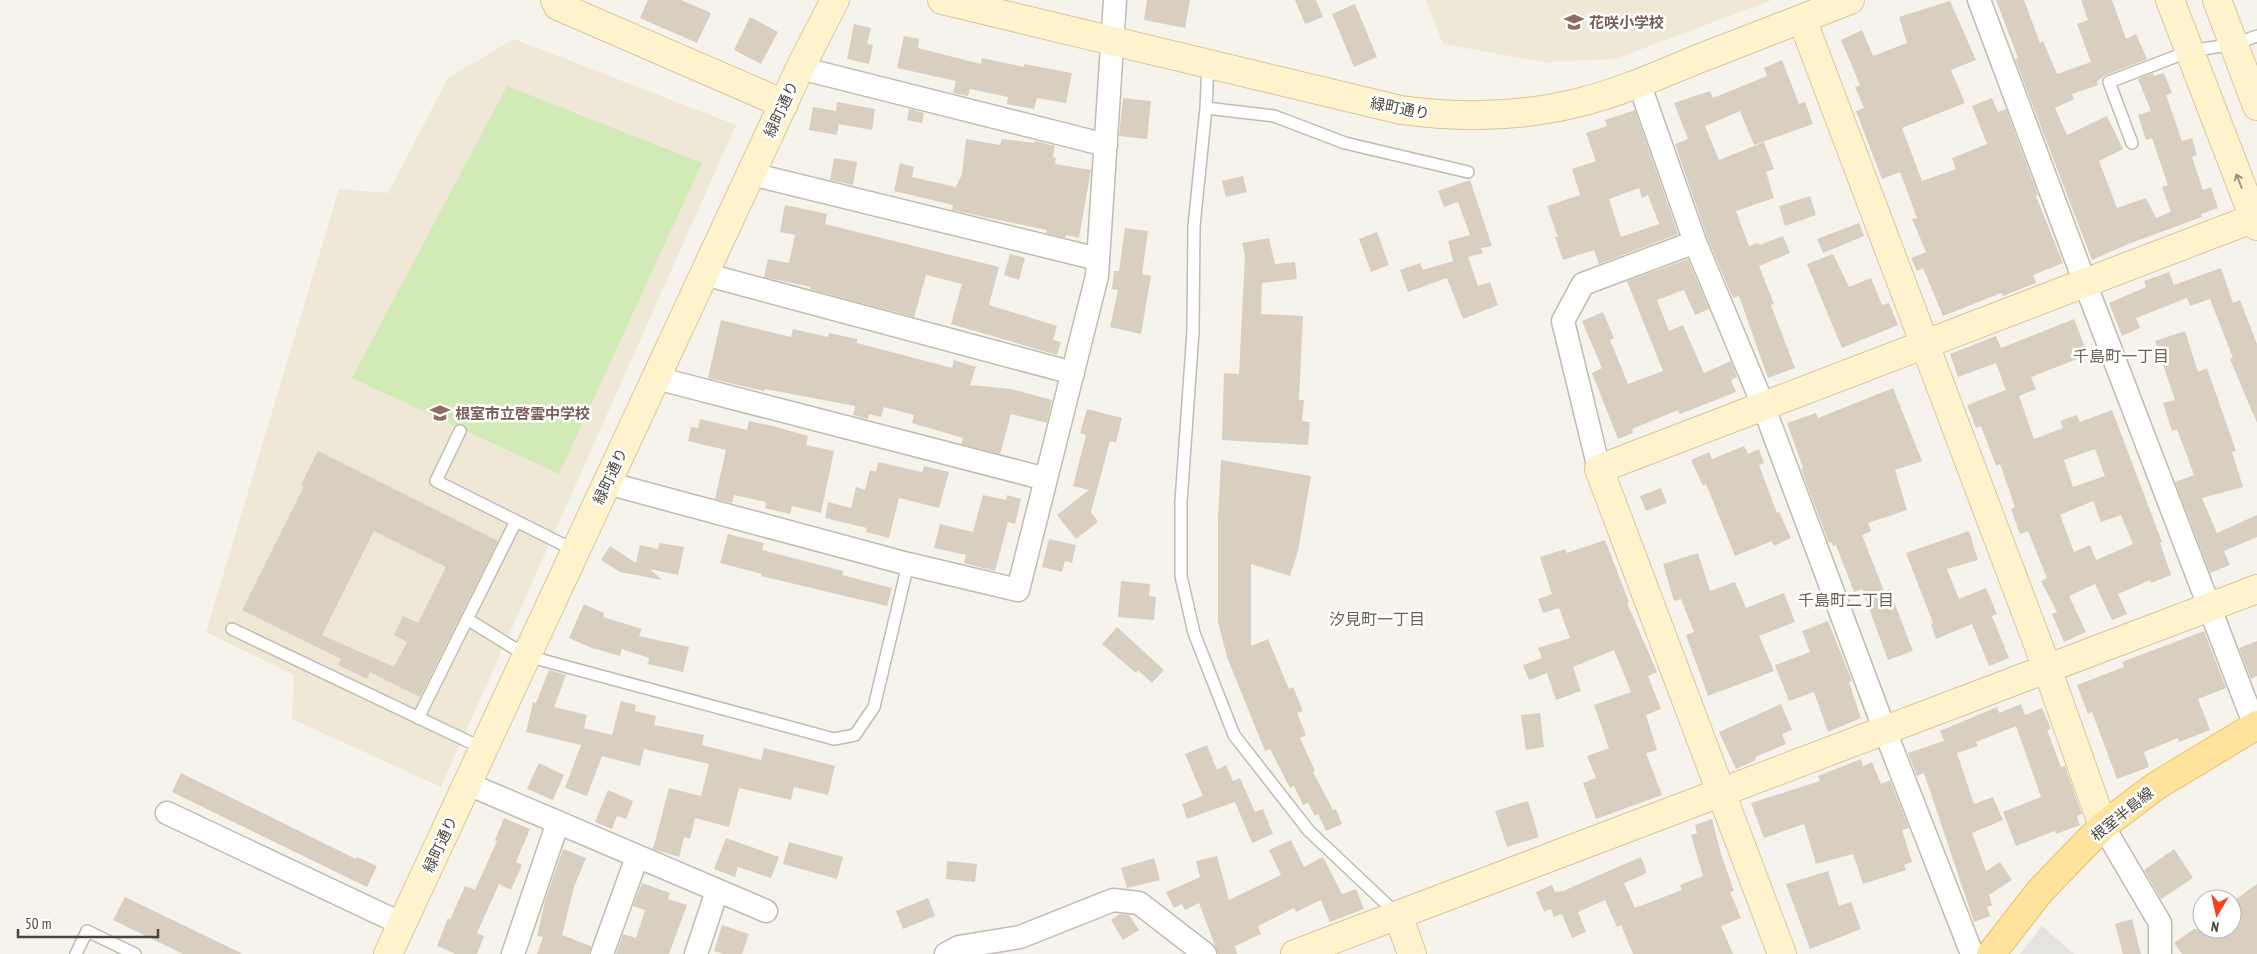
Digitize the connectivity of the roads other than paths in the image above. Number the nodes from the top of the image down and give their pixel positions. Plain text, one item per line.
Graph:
1 (555, 0) edge
2 (835, 0) edge
3 (942, 0) edge
4 (1115, 0) edge
5 (1850, 0) edge
6 (1979, 0) edge
7 (2170, 0) edge
8 (2217, 0) edge
9 (1802, 19) junction
10 (2246, 40) edge
11 (1113, 41) junction
12 (2190, 51) junction
13 (1208, 64) junction
14 (800, 68) junction
15 (1639, 83) junction
16 (784, 104) junction
17 (2257, 106) edge
18 (1206, 108) junction
19 (2132, 143) dead end
20 (1106, 144) junction
21 (1468, 172) dead end
22 (751, 174) junction
23 (2256, 221) edge
24 (1695, 242) junction
25 (1098, 258) junction
26 (704, 274) junction
27 (2085, 283) junction
28 (1923, 344) junction
29 (1073, 373) junction
30 (656, 378) junction
31 (1762, 406) junction
32 (460, 430) dead end
33 (1599, 469) junction
34 (1046, 479) junction
35 (607, 483) junction
36 (516, 521) junction
37 (576, 551) junction
38 (908, 564) junction
39 (2257, 589) edge
40 (2208, 608) junction
41 (467, 619) junction
42 (232, 629) dead end
43 (527, 656) junction
44 (2047, 668) junction
45 (418, 718) junction
46 (2256, 726) edge
47 (1885, 731) junction
48 (484, 749) junction
49 (468, 784) junction
50 (1722, 792) junction
51 (167, 813) dead end
52 (558, 822) junction
53 (2103, 826) junction
54 (638, 857) junction
55 (717, 891) junction
56 (766, 911) dead end
57 (1398, 915) junction
58 (402, 924) junction
59 (76, 954) edge
60 (135, 954) edge
61 (388, 954) edge
62 (513, 954) edge
63 (602, 954) edge
64 (696, 954) edge
65 (946, 954) edge
66 (1205, 954) edge
67 (1295, 954) edge
68 (1412, 954) edge
69 (1782, 954) edge
70 (1972, 954) edge
71 (1990, 954) edge
72 (2160, 954) edge

1 - 16 street
2 - 14 street, 緑町通り
3 - 11 street, 緑町通り
4 - 11 street
5 - 9 street, 緑町通り
6 - 27 street
7 - 12 street
8 - 10 street
9 - 15 street, 緑町通り
9 - 28 street
10 - 12 lane
10 - 17 street
11 - 13 street, 緑町通り
11 - 20 street
12 - 19 lane
23 -> 12 street
13 - 15 street, 緑町通り
13 - 18 lane
14 - 16 street, 緑町通り
14 - 20 street
15 - 24 street
16 - 22 street, 緑町通り
18 - 21 lane
18 - 57 lane
20 - 25 street
22 - 25 street
22 - 26 street, 緑町通り
23 - 27 street
24 - 31 street
24 - 33 street
25 - 29 street
26 - 29 street
26 - 30 street, 緑町通り
27 - 28 street
27 - 40 street
28 - 31 street
28 - 44 street
29 - 34 street
30 - 34 street
30 - 35 street, 緑町通り
31 - 33 street
31 - 47 street
32 - 36 lane
33 - 50 street
34 - 38 street
35 - 37 street, 緑町通り
35 - 38 street
36 - 37 lane
36 - 41 lane
37 - 43 street, 緑町通り
38 - 43 lane
39 - 40 street
40 - 44 street
40 - 46 street
41 - 43 lane
41 - 45 lane
42 - 45 lane
43 - 48 street, 緑町通り
44 - 47 street
44 - 53 street
45 - 48 lane
46 - 53 main road, 根室半島線
47 - 50 street
47 - 70 street
48 - 49 street, 緑町通り
49 - 52 street
49 - 58 street, 緑町通り
50 - 57 street
50 - 69 street
51 - 58 street
52 - 54 street
52 - 62 street
53 - 71 main road, 根室半島線
53 - 72 street
54 - 55 street
54 - 63 street
55 - 56 street
55 - 64 street
57 - 67 street
57 - 68 street
58 - 61 street, 緑町通り
59 - 60 lane
65 - 66 street

